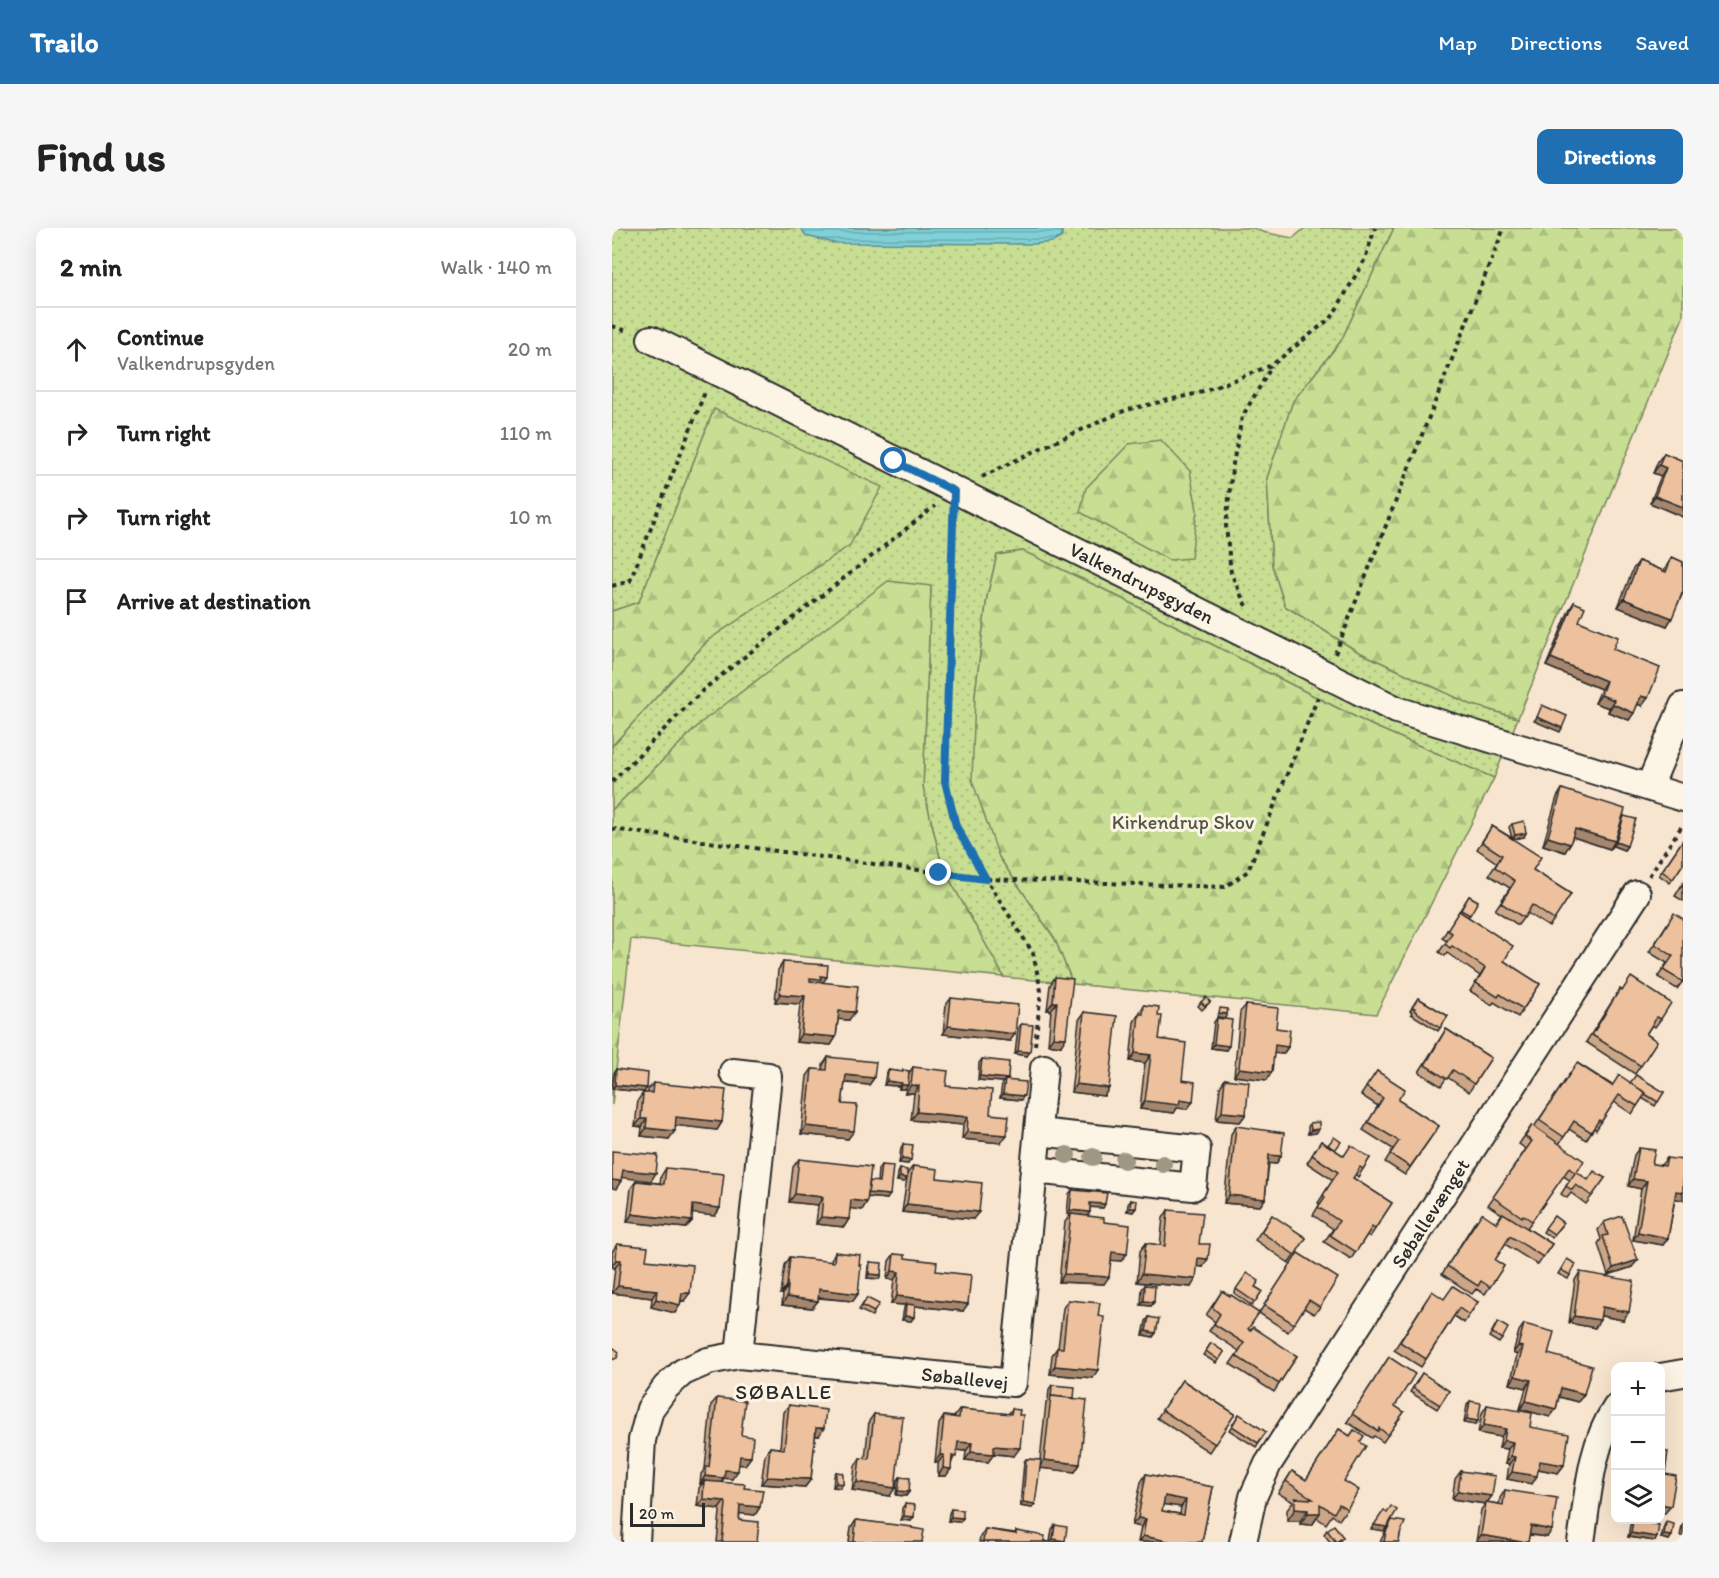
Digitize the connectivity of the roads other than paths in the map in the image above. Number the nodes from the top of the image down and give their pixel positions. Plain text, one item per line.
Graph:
1 (651, 339) dead end
2 (1683, 706) edge
3 (1649, 787) junction
4 (1683, 798) edge
5 (1637, 894) road end
6 (1044, 1068) road end
7 (733, 1072) dead end
8 (1038, 1132) junction
9 (1034, 1170) junction
10 (739, 1355) junction
11 (1683, 1373) edge
12 (1665, 1376) edge
13 (1611, 1416) edge
14 (636, 1542) edge
15 (1243, 1542) edge
16 (1581, 1542) edge

1 - 3 street, Valkendrupsgyden
2 - 3 street
3 - 4 street, Valkendrupsgyden
5 - 15 street, Søballevænget
6 - 8 street, Søballevej
7 - 10 street
8 - 9 street, Søballevej
8 - 9 street
9 - 10 street, Søballevej
10 - 14 street, Søballevej
11 - 12 street
13 - 16 street

